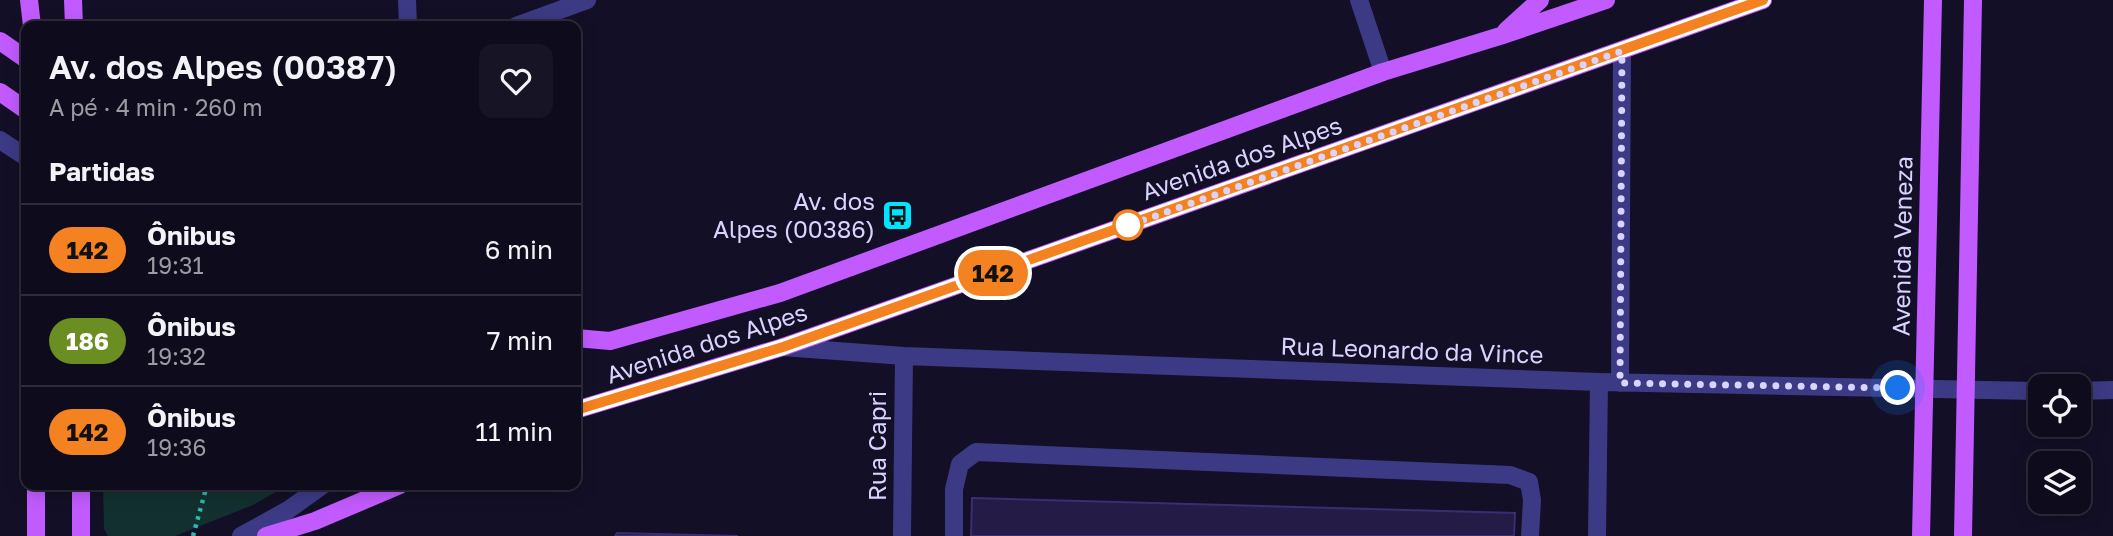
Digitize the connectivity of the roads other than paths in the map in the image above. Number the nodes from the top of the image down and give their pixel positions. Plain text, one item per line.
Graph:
1 (29, 0) edge
2 (73, 0) edge
3 (407, 0) edge
4 (587, 0) edge
5 (1359, 0) edge
6 (1540, 0) edge
7 (1606, 0) edge
8 (1763, 0) edge
9 (1933, 0) edge
10 (1973, 0) edge
11 (31, 21) edge
12 (74, 21) edge
13 (408, 21) edge
14 (530, 21) edge
15 (1500, 37) junction
16 (0, 41) edge
17 (1622, 51) junction
18 (21, 56) edge
19 (1383, 72) junction
20 (0, 93) edge
21 (21, 107) edge
22 (0, 140) edge
23 (21, 153) edge
24 (581, 338) edge
25 (783, 347) junction
26 (904, 356) junction
27 (1599, 382) junction
28 (1620, 383) junction
29 (1924, 389) junction
30 (1966, 390) junction
31 (2113, 390) edge
32 (2028, 391) edge
33 (2091, 391) edge
34 (581, 408) edge
35 (30, 490) edge
36 (81, 490) edge
37 (316, 490) edge
38 (369, 490) edge
39 (388, 490) edge
40 (355, 504) junction
41 (36, 536) edge
42 (81, 536) edge
43 (241, 536) edge
44 (266, 536) edge
45 (902, 536) edge
46 (954, 536) edge
47 (1530, 536) edge
48 (1597, 536) edge
49 (1921, 536) edge
50 (1963, 536) edge

1 - 11 main road
2 - 12 main road
3 - 13 street
4 - 14 street
5 - 19 street
6 - 15 main road
7 - 15 main road, Avenida dos Alpes
8 - 17 main road, Avenida dos Alpes
9 - 29 main road, Avenida Veneza
10 - 30 main road
15 - 19 main road, Avenida dos Alpes
16 - 18 main road
17 - 25 main road, Avenida dos Alpes
17 - 28 street
19 - 24 main road, Avenida dos Alpes
20 - 21 main road
22 - 23 street
25 - 26 street, Rua Leonardo da Vince
25 - 34 main road, Avenida dos Alpes
26 - 27 street, Rua Leonardo da Vince
26 - 45 street, Rua Capri
27 - 28 street, Rua Leonardo da Vince
27 - 48 street
28 - 29 street, Rua Leonardo da Vince
29 - 30 street, Rua Leonardo da Vince
29 - 49 main road, Avenida Veneza
30 - 32 street, Rua Leonardo da Vince
30 - 50 main road
31 - 33 street
35 - 41 main road
36 - 42 main road
37 - 43 street
38 - 40 main road
39 - 40 main road
40 - 44 main road
46 - 47 street

